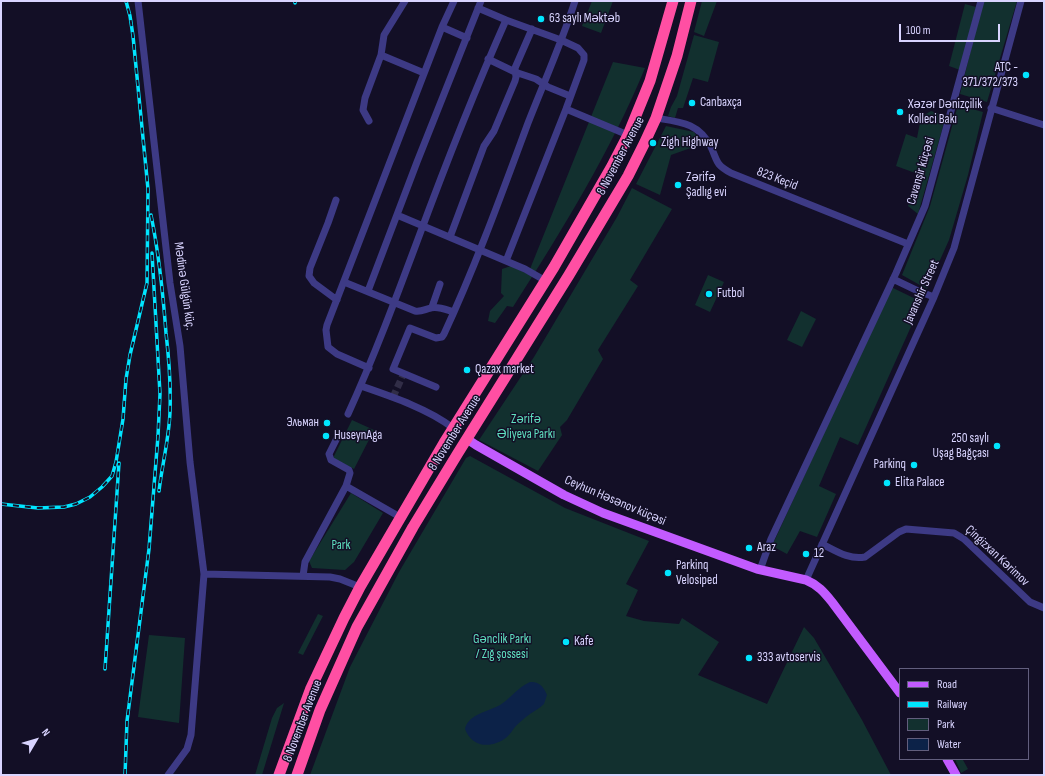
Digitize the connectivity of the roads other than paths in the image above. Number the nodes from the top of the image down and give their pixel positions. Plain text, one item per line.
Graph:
1 (138, 1) edge
2 (405, 1) edge
3 (454, 1) edge
4 (482, 1) edge
5 (575, 1) edge
6 (673, 1) edge
7 (692, 1) edge
8 (981, 1) edge
9 (1021, 1) edge
10 (478, 8) junction
11 (506, 20) junction
12 (442, 28) junction
13 (532, 29) junction
14 (467, 38) junction
15 (561, 40) junction
16 (381, 55) junction
17 (488, 59) junction
18 (515, 72) junction
19 (424, 73) junction
20 (543, 84) junction
21 (570, 96) junction
22 (991, 108) junction
23 (566, 109) junction
24 (656, 118) junction
25 (369, 121) dead end
26 (1044, 125) edge
27 (628, 135) junction
28 (336, 200) dead end
29 (397, 215) junction
30 (423, 226) junction
31 (450, 237) junction
32 (908, 244) junction
33 (480, 250) junction
34 (506, 261) junction
35 (546, 280) junction
36 (893, 280) junction
37 (344, 282) junction
38 (440, 284) dead end
39 (368, 291) junction
40 (934, 297) junction
41 (336, 300) junction
42 (394, 303) junction
43 (432, 307) junction
44 (454, 312) junction
45 (369, 368) junction
46 (361, 386) junction
47 (436, 386) dead end
48 (348, 414) dead end
49 (453, 428) junction
50 (338, 436) dead end
51 (467, 439) junction
52 (346, 486) junction
53 (400, 517) junction
54 (822, 544) junction
55 (760, 570) junction
56 (204, 574) junction
57 (303, 576) junction
58 (806, 580) junction
59 (360, 587) junction
60 (1044, 608) edge
61 (899, 692) edge
62 (948, 760) edge
63 (168, 775) edge
64 (279, 775) edge
65 (297, 775) edge
66 (956, 775) edge

1 - 56 street, Mədinə Gülgün küç.
2 - 16 street
3 - 12 street
4 - 10 street
5 - 15 street
6 - 27 highway, 8 November Avenue
7 - 24 highway, 8 November Avenue
8 - 32 street, Cavanşir küçəsi
9 - 22 street, Javanshir Street
10 - 11 street
10 - 14 street
11 - 13 street
11 - 17 street
12 - 14 street
12 - 19 street
13 - 15 street
13 - 18 street
14 - 29 street
15 - 20 street
15 - 21 street
16 - 19 street
16 - 25 street
17 - 18 street
17 - 30 street
18 - 20 street
18 - 31 street
19 - 37 street
20 - 21 street
20 - 33 street
21 - 23 street
22 - 26 street
22 - 40 street, Javanshir Street
23 - 27 street
23 - 34 street
24 - 32 street, 823 Keçid
24 - 51 highway, 8 November Avenue
27 - 35 highway, 8 November Avenue
28 - 41 street
29 - 30 street
29 - 39 street
30 - 31 street
30 - 42 street
31 - 33 street
32 - 36 street, Cavanşir küçəsi
33 - 34 street
33 - 44 street
34 - 35 street
35 - 49 highway, 8 November Avenue
36 - 40 street
36 - 55 street
37 - 39 street
37 - 41 street
38 - 43 street
39 - 42 street
40 - 54 street, Javanshir Street
41 - 45 street
42 - 43 street
42 - 45 street
43 - 44 street
44 - 47 street
45 - 46 street
46 - 48 street
46 - 49 street
49 - 51 highway
49 - 53 highway, 8 November Avenue
50 - 52 street
51 - 55 main road, Ceyhun Həsənov küçəsi
51 - 65 highway, 8 November Avenue
52 - 53 street
52 - 57 street
53 - 59 highway, 8 November Avenue
54 - 58 street, Javanshir Street
54 - 60 street, Çingizxan Kərimov
55 - 58 main road, Ceyhun Həsənov küçəsi
56 - 57 street
56 - 63 street, Mədinə Gülgün küç.
57 - 59 street
58 - 61 main road
59 - 64 highway, 8 November Avenue
62 - 66 main road

